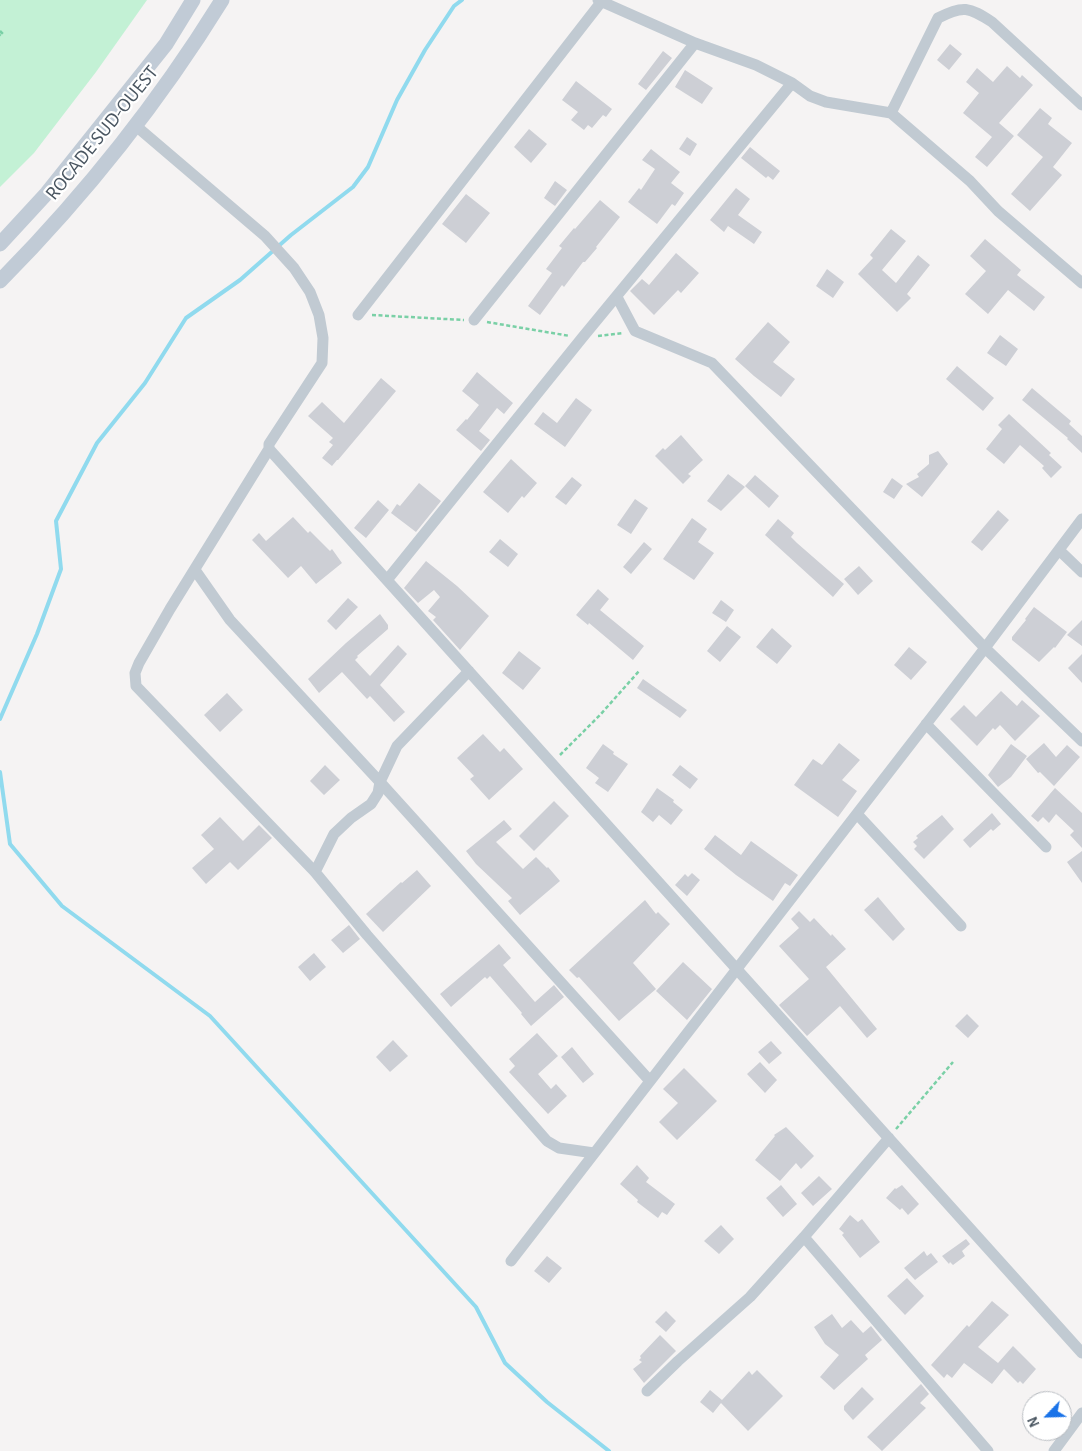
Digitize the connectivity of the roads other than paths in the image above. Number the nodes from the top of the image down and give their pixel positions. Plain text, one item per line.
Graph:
1 (193, 0) edge
2 (222, 0) edge
3 (600, 1) edge
4 (695, 43) junction
5 (792, 83) junction
6 (1082, 105) edge
7 (891, 114) junction
8 (136, 126) junction
9 (0, 244) edge
10 (0, 282) edge
11 (1082, 284) edge
12 (617, 297) junction
13 (358, 314) road end
14 (474, 320) road end
15 (269, 449) junction
16 (1082, 520) edge
17 (1059, 550) junction
18 (195, 570) junction
19 (1082, 572) edge
20 (387, 580) junction
21 (985, 648) junction
22 (469, 671) junction
23 (926, 724) junction
24 (1082, 740) edge
25 (380, 782) junction
26 (857, 814) junction
27 (1046, 847) dead end
28 (315, 872) junction
29 (961, 926) dead end
30 (736, 969) junction
31 (650, 1081) junction
32 (889, 1138) junction
33 (594, 1153) junction
34 (804, 1237) junction
35 (511, 1261) dead end
36 (1082, 1353) edge
37 (647, 1391) dead end
38 (1082, 1413) edge
39 (988, 1451) edge
40 (1054, 1451) edge

1 - 9 main road, ROCADE SUD-OUEST
2 - 8 main road, ROCADE SUD-OUEST
3 - 4 street
3 - 13 street
4 - 5 street
4 - 14 street
5 - 7 street
5 - 12 street
6 - 7 street
7 - 11 street
8 - 10 main road, ROCADE SUD-OUEST
8 - 15 street
12 - 20 street
12 - 21 street
15 - 18 street
15 - 20 street
16 - 17 street
17 - 19 street
17 - 21 street
18 - 25 street
18 - 28 street
20 - 22 street
21 - 23 street
21 - 24 street
22 - 25 street
22 - 30 street
23 - 26 street
23 - 27 street
25 - 28 street
25 - 31 street
26 - 29 street
26 - 30 street
28 - 33 street
30 - 31 street
30 - 32 street
31 - 33 street
32 - 34 street
32 - 36 street
33 - 35 street
34 - 37 street
34 - 39 street
38 - 40 street

